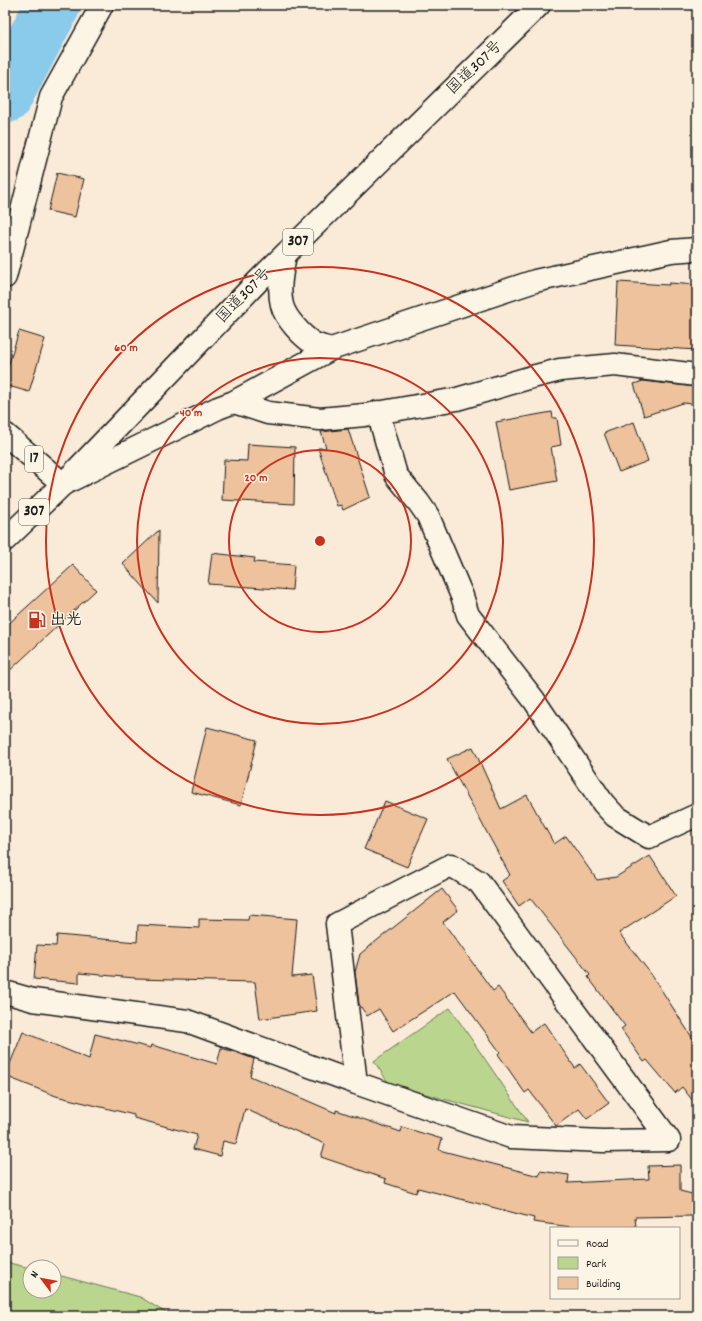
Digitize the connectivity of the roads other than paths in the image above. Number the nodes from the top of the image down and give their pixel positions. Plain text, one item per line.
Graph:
1 (102, 5) edge
2 (539, 5) edge
3 (697, 249) edge
4 (285, 255) junction
5 (5, 277) edge
6 (331, 349) junction
7 (697, 375) edge
8 (234, 402) junction
9 (378, 412) junction
10 (5, 434) edge
11 (63, 484) junction
12 (5, 540) edge
13 (697, 815) edge
14 (5, 992) edge
15 (356, 1083) junction

1 - 5 main road
2 - 4 main road, 国道307号 / 307
3 - 6 main road
4 - 6 main road
4 - 11 main road, 国道307号 / 307
6 - 8 main road
7 - 9 main road
8 - 9 main road
8 - 11 main road
9 - 13 main road
10 - 11 main road, 17
11 - 12 main road, 国道307号 / 307
14 - 15 main road
15 - 15 main road

